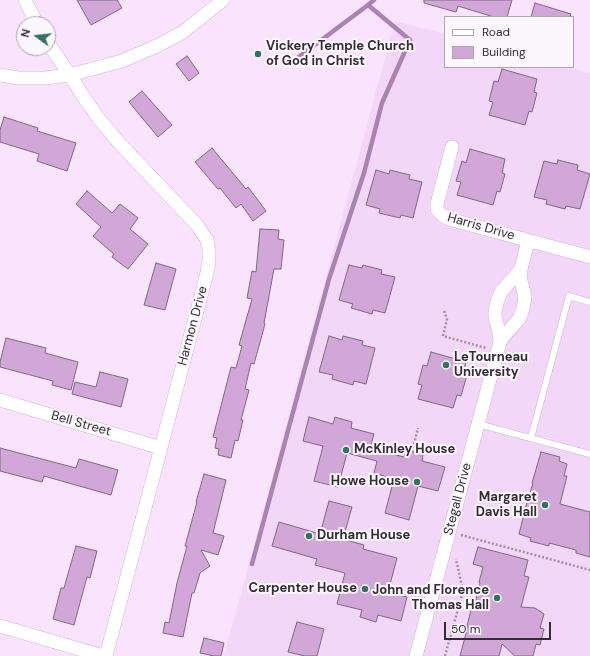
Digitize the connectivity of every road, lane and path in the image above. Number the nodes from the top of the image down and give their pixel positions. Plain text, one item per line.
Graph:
1 (25, 0) edge
2 (223, 0) edge
3 (33, 16) edge
4 (56, 55) edge
5 (0, 75) edge
6 (70, 75) junction
7 (452, 147) dead end
8 (528, 241) junction
9 (590, 257) edge
10 (521, 269) junction
11 (590, 302) edge
12 (444, 311) dead end
13 (494, 345) junction
14 (0, 400) edge
15 (478, 424) junction
16 (418, 428) dead end
17 (531, 438) junction
18 (161, 448) junction
19 (412, 452) dead end
20 (590, 454) edge
21 (449, 532) junction
22 (455, 554) dead end
23 (590, 570) edge
24 (0, 626) edge
25 (103, 656) edge
26 (106, 656) edge
27 (416, 656) edge
28 (445, 656) edge

1 - 3 street
2 - 6 street
4 - 6 street, Harmon Drive
5 - 6 street
6 - 18 street, Harmon Drive
7 - 8 street, Harris Drive
8 - 9 street, Harris Drive
8 - 10 street, Stegall Drive
10 - 13 street, Stegall Drive
10 - 13 street, Stegall Drive
11 - 17 lane
12 - 13 path
13 - 15 street, Stegall Drive
14 - 18 street, Bell Street
15 - 17 lane
15 - 21 street, Stegall Drive
16 - 19 path
17 - 20 lane
18 - 26 street, Harmon Drive
21 - 23 path
21 - 27 street, Stegall Drive
22 - 28 path
24 - 25 street

